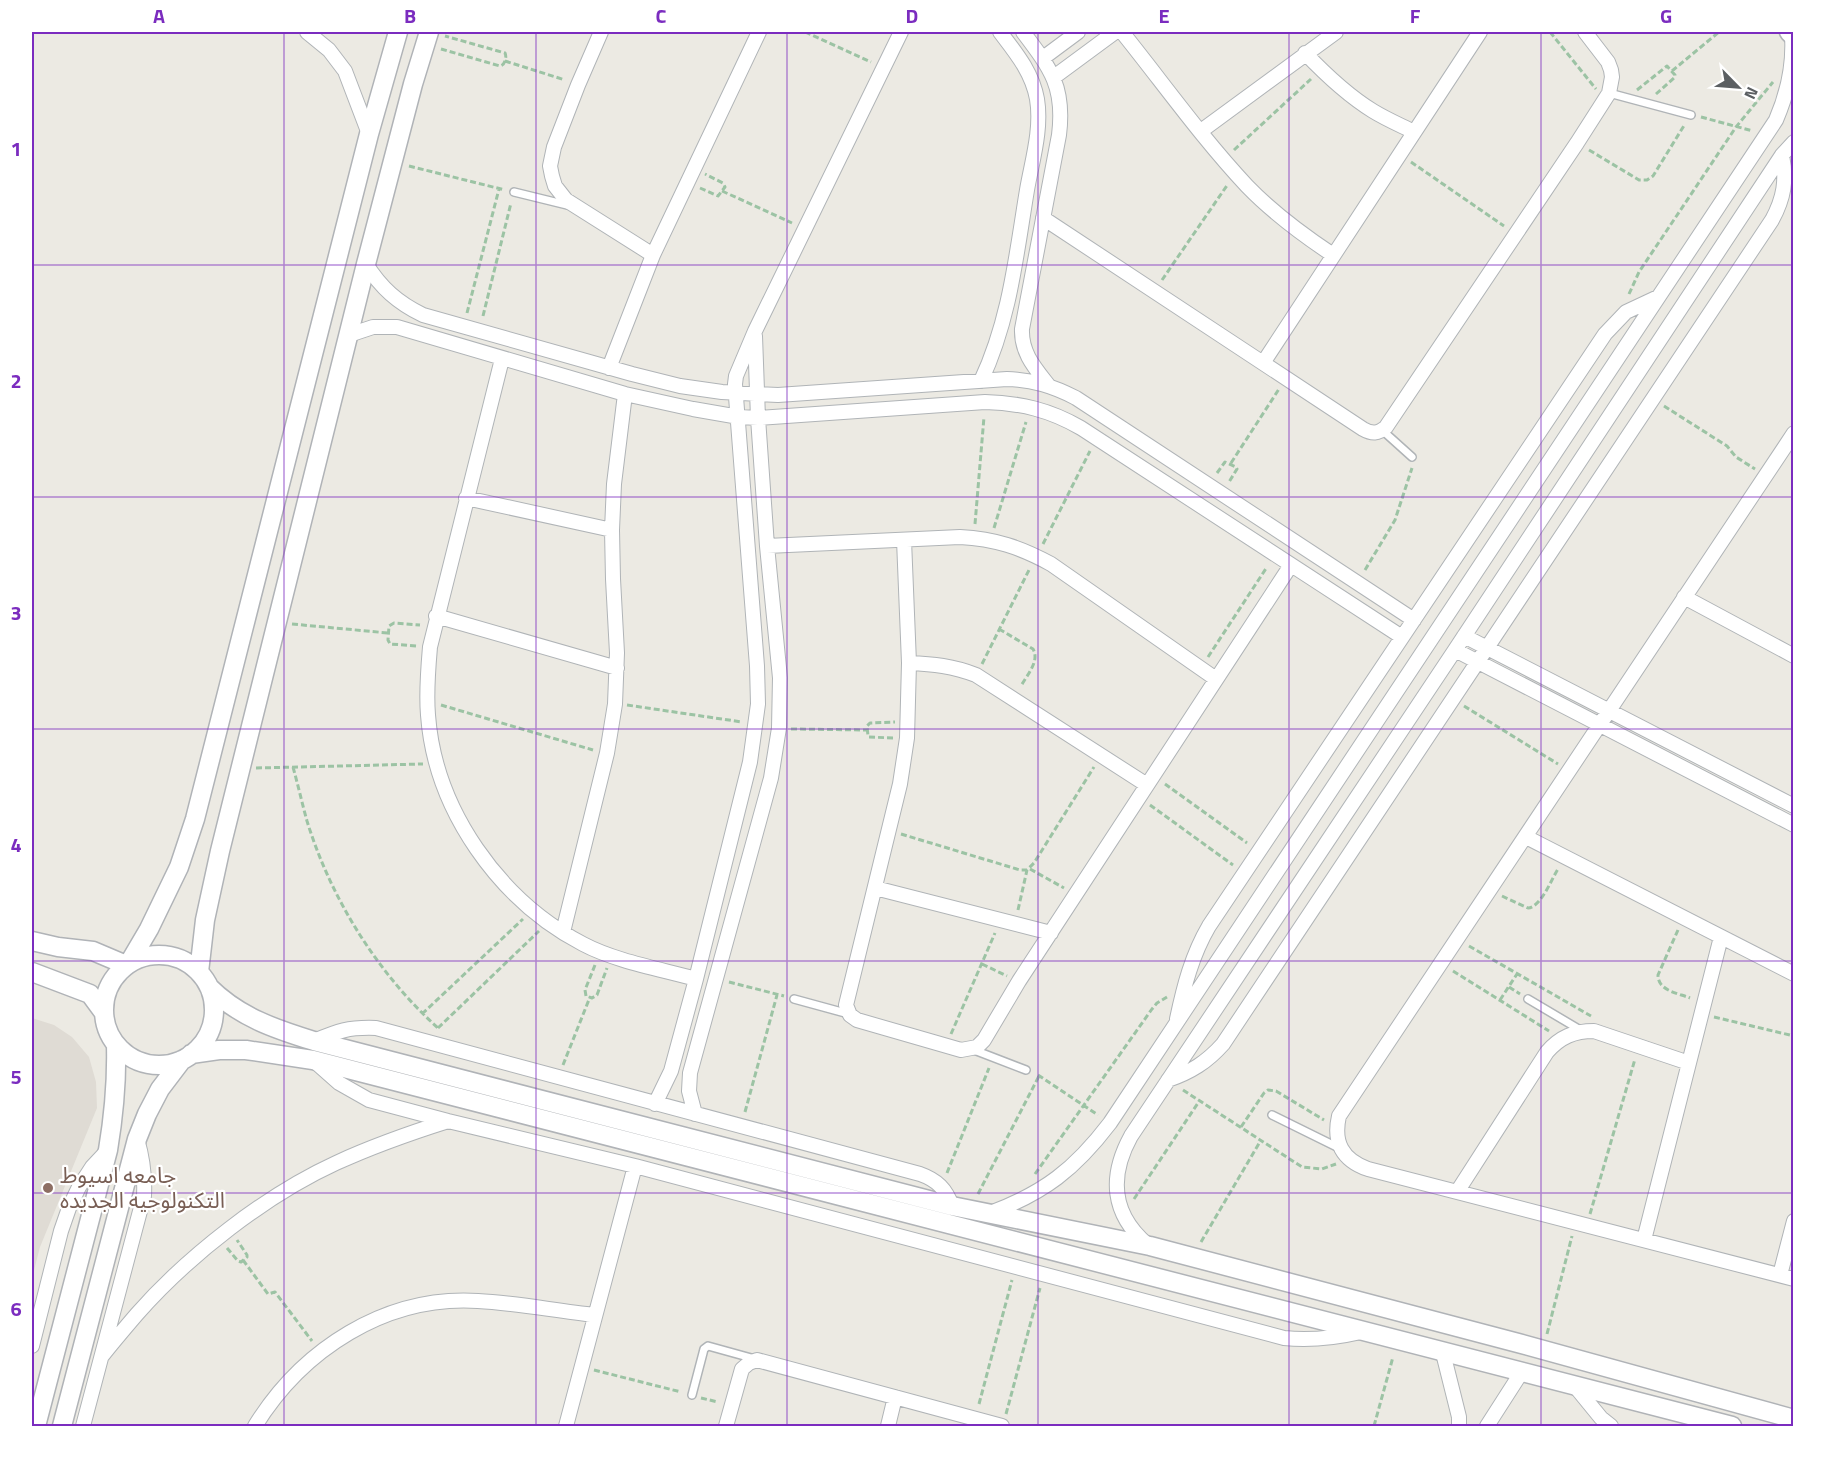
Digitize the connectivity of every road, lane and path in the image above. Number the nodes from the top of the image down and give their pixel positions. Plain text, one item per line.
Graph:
1 (307, 32) edge
2 (398, 32) edge
3 (601, 32) edge
4 (759, 32) edge
5 (804, 32) edge
6 (901, 32) edge
7 (1000, 32) edge
8 (1023, 32) edge
9 (1078, 32) edge
10 (1114, 32) edge
11 (1122, 32) edge
12 (1336, 32) edge
13 (1480, 32) edge
14 (1550, 32) edge
15 (1585, 32) edge
16 (1719, 32) edge
17 (1792, 34) edge
18 (431, 37) edge
19 (1305, 53) junction
20 (1793, 57) edge
21 (1043, 58) junction
22 (505, 61) junction
23 (883, 68) junction
24 (1321, 70) junction
25 (1672, 71) junction
26 (1054, 77) junction
27 (578, 85) junction
28 (1607, 96) junction
29 (1628, 98) junction
30 (1646, 103) junction
31 (1691, 115) junction
32 (1736, 127) junction
33 (1202, 131) junction
34 (1414, 132) junction
35 (369, 134) junction
36 (1766, 135) junction
37 (1794, 142) edge
38 (1577, 143) junction
39 (1400, 154) junction
40 (1782, 155) junction
41 (1224, 160) junction
42 (393, 162) junction
43 (1235, 172) junction
44 (691, 175) junction
45 (499, 188) junction
46 (722, 190) junction
47 (514, 192) junction
48 (576, 207) junction
49 (1043, 218) junction
50 (805, 229) junction
51 (1516, 234) junction
52 (653, 255) junction
53 (1333, 255) junction
54 (366, 264) junction
55 (1154, 291) junction
56 (1658, 297) junction
57 (1626, 312) junction
58 (464, 327) junction
59 (479, 331) junction
60 (755, 331) junction
61 (349, 335) junction
62 (502, 359) junction
63 (1263, 363) junction
64 (609, 368) junction
65 (1286, 378) junction
66 (981, 381) junction
67 (1049, 386) junction
68 (625, 394) junction
69 (737, 394) junction
70 (757, 395) junction
71 (1653, 399) junction
72 (985, 402) junction
73 (1030, 406) junction
74 (739, 417) junction
75 (758, 418) junction
76 (1382, 430) junction
77 (1794, 434) edge
78 (1412, 457) joint
79 (1231, 463) junction
80 (1766, 475) junction
81 (1209, 485) junction
82 (1221, 494) junction
83 (466, 498) junction
84 (612, 530) junction
85 (973, 537) junction
86 (991, 539) junction
87 (904, 540) junction
88 (767, 546) junction
89 (1274, 555) junction
90 (1291, 565) junction
91 (1358, 583) junction
92 (1684, 597) junction
93 (1414, 620) junction
94 (435, 621) junction
95 (277, 623) junction
96 (999, 629) dead end
97 (388, 633) junction
98 (1464, 636) junction
99 (1402, 637) junction
100 (430, 647) junction
101 (1487, 648) junction
102 (1455, 650) junction
103 (1794, 656) edge
104 (1478, 662) junction
105 (909, 663) junction
106 (617, 668) junction
107 (1201, 669) junction
108 (1216, 679) junction
109 (1014, 698) junction
110 (1453, 699) junction
111 (427, 701) junction
112 (615, 704) junction
113 (1609, 711) junction
114 (908, 721) junction
115 (756, 723) junction
116 (1600, 725) junction
117 (779, 728) junction
118 (867, 730) junction
119 (907, 738) junction
120 (607, 753) junction
121 (1101, 755) junction
122 (437, 764) junction
123 (293, 767) junction
124 (240, 769) junction
125 (1569, 771) junction
126 (1150, 780) junction
127 (1139, 797) junction
128 (1794, 806) edge
129 (1794, 825) edge
130 (889, 830) junction
131 (1526, 837) junction
132 (1258, 852) junction
133 (1565, 857) junction
134 (1028, 869) junction
135 (1244, 873) junction
136 (875, 888) junction
137 (1490, 891) junction
138 (1076, 894) junction
139 (533, 909) junction
140 (1684, 918) junction
141 (1001, 920) junction
142 (549, 922) junction
143 (1015, 924) junction
144 (563, 932) junction
145 (1051, 933) junction
146 (1721, 937) junction
147 (1457, 939) junction
148 (32, 941) edge
149 (606, 954) junction
150 (128, 964) junction
151 (982, 964) junction
152 (1441, 964) junction
153 (32, 972) edge
154 (199, 972) junction
155 (1517, 974) junction
156 (1794, 974) edge
157 (696, 979) junction
158 (716, 979) junction
159 (1019, 981) junction
160 (209, 987) junction
161 (1182, 994) junction
162 (777, 995) junction
163 (590, 998) junction
164 (794, 999) joint
165 (1528, 999) dead end
166 (1500, 1000) junction
167 (1703, 1008) junction
168 (104, 1012) junction
169 (422, 1014) junction
170 (850, 1014) junction
171 (1175, 1026) junction
172 (1582, 1031) junction
173 (1605, 1034) junction
174 (1794, 1036) edge
175 (1561, 1038) junction
176 (314, 1041) junction
177 (116, 1045) junction
178 (1639, 1045) junction
179 (946, 1046) junction
180 (972, 1049) junction
181 (187, 1057) junction
182 (993, 1057) junction
183 (314, 1060) junction
184 (1689, 1063) junction
185 (1026, 1070) joint
186 (1039, 1076) junction
187 (558, 1077) junction
188 (1168, 1080) junction
189 (1200, 1100) junction
190 (656, 1104) junction
191 (1084, 1105) junction
192 (695, 1114) junction
193 (1272, 1115) dead end
194 (448, 1121) junction
195 (1110, 1123) junction
196 (741, 1126) junction
197 (137, 1139) junction
198 (1262, 1140) junction
199 (108, 1150) junction
200 (1345, 1153) junction
201 (635, 1166) junction
202 (1033, 1177) dead end
203 (942, 1186) junction
204 (1457, 1192) junction
205 (961, 1208) junction
206 (990, 1213) junction
207 (1124, 1215) junction
208 (1794, 1221) edge
209 (1581, 1224) junction
210 (224, 1233) junction
211 (1644, 1240) junction
212 (1150, 1246) junction
213 (1192, 1257) junction
214 (243, 1260) junction
215 (1016, 1267) junction
216 (1044, 1274) junction
217 (1787, 1277) edge
218 (595, 1316) junction
219 (1364, 1331) junction
220 (1398, 1340) junction
221 (32, 1346) edge
222 (1543, 1350) junction
223 (320, 1352) junction
224 (1443, 1353) junction
225 (102, 1356) junction
226 (757, 1360) junction
227 (582, 1367) junction
228 (1521, 1373) junction
229 (1574, 1385) junction
230 (692, 1395) junction
231 (895, 1397) junction
232 (732, 1405) junction
233 (975, 1419) junction
234 (1794, 1419) edge
235 (1004, 1421) edge
236 (36, 1426) edge
237 (62, 1426) edge
238 (83, 1426) edge
239 (255, 1426) edge
240 (566, 1426) edge
241 (726, 1426) edge
242 (888, 1426) edge
243 (1374, 1426) edge
244 (1459, 1426) edge
245 (1487, 1426) edge
246 (1611, 1426) edge
247 (1732, 1426) edge

1 - 35 street
2 - 35 street
3 - 27 street
4 - 44 street
5 - 23 path
6 - 23 street
7 - 66 street
8 - 21 street
9 - 21 street
10 - 26 street
11 - 33 street
12 - 19 street
13 - 34 street
14 - 28 path
15 - 28 street
16 - 25 path
17 - 20 street
18 - 22 path
18 - 22 path
18 - 42 street
19 - 24 street
19 - 33 street
20 - 32 path
20 - 36 street
21 - 26 street
22 - 27 path
23 - 50 street
24 - 34 street
24 - 41 path
25 - 29 path
25 - 30 path
26 - 49 street
27 - 48 street
28 - 29 lane
28 - 38 street
29 - 30 lane
30 - 31 lane
31 - 32 path
31 - 38 path
32 - 36 path
32 - 57 path
33 - 41 street
34 - 39 street
35 - 150 street
36 - 56 street
37 - 40 street
38 - 51 street
39 - 51 path
39 - 53 street
40 - 71 street
40 - 98 street
41 - 43 street
42 - 45 path
42 - 54 street
43 - 53 street
43 - 55 path
44 - 46 path
44 - 46 path
44 - 52 street
45 - 47 path
45 - 58 path
46 - 50 path
47 - 48 lane
47 - 59 path
48 - 52 street
49 - 55 street
49 - 67 street
50 - 60 street
51 - 76 street
52 - 64 street
53 - 63 street
54 - 58 street
54 - 61 street
55 - 63 street
56 - 57 street
56 - 171 street
57 - 93 street
58 - 59 street
59 - 64 street
60 - 69 street
60 - 70 street
61 - 62 street
61 - 95 street
62 - 68 street
62 - 83 street
63 - 65 street
64 - 69 street
65 - 76 street
65 - 79 path
66 - 67 street
66 - 70 street
67 - 81 street
68 - 74 street
68 - 84 street
69 - 70 street
69 - 74 street
70 - 75 street
71 - 80 path
71 - 101 street
72 - 73 street
72 - 75 street
72 - 85 path
73 - 86 path
73 - 89 street
74 - 75 street
74 - 115 street
75 - 88 street
76 - 78 lane
77 - 80 street
78 - 91 path
79 - 81 path
79 - 82 path
80 - 92 street
81 - 82 street
82 - 91 street
83 - 84 street
83 - 94 street
84 - 106 street
85 - 86 street
85 - 87 street
86 - 107 street
87 - 88 street
87 - 105 street
88 - 117 street
89 - 90 street
89 - 107 path
90 - 99 street
90 - 108 street
91 - 93 street
92 - 103 street
92 - 113 street
93 - 99 street
94 - 97 path
94 - 100 street
94 - 106 street
95 - 97 path
95 - 124 street
96 - 109 path
97 - 100 path
98 - 101 street
98 - 102 street
99 - 132 street
100 - 111 street
101 - 104 street
101 - 113 street
102 - 104 street
102 - 188 street
104 - 110 street
104 - 116 street
105 - 109 street
105 - 114 street
106 - 112 street
107 - 108 street
108 - 126 street
109 - 121 street
110 - 125 path
110 - 188 street
111 - 120 path
111 - 122 street
112 - 115 path
112 - 120 street
113 - 116 street
113 - 128 street
114 - 118 path
114 - 119 street
115 - 157 street
116 - 125 street
116 - 129 street
117 - 118 path
117 - 158 street
118 - 119 path
119 - 130 street
120 - 144 street
121 - 126 street
121 - 134 path
122 - 123 path
122 - 139 street
123 - 124 path
123 - 169 path
124 - 154 street
125 - 131 street
126 - 127 street
126 - 132 path
127 - 135 path
127 - 138 street
130 - 134 path
130 - 136 street
131 - 133 street
131 - 137 street
132 - 135 street
133 - 137 path
133 - 140 street
134 - 138 path
134 - 143 path
135 - 161 street
136 - 141 street
136 - 170 street
137 - 147 street
138 - 145 street
139 - 142 street
139 - 169 path
140 - 146 street
140 - 167 path
141 - 143 street
141 - 151 path
142 - 144 street
142 - 169 path
143 - 145 street
144 - 149 street
145 - 159 street
146 - 156 street
146 - 167 street
147 - 152 street
147 - 155 path
148 - 150 street
149 - 157 street
149 - 163 path
149 - 163 path
150 - 154 street
150 - 168 street
151 - 159 path
151 - 179 path
152 - 166 path
152 - 200 street
153 - 168 street
154 - 160 street
155 - 166 path
155 - 173 path
157 - 190 street
158 - 162 path
158 - 192 street
159 - 180 street
160 - 176 street
160 - 181 street
161 - 171 street
161 - 191 path
162 - 164 path
162 - 196 path
163 - 187 path
164 - 170 lane
165 - 172 lane
166 - 175 path
167 - 174 path
167 - 184 street
168 - 177 street
170 - 179 street
171 - 195 street
172 - 173 street
172 - 175 street
173 - 178 street
175 - 204 street
176 - 187 street
176 - 205 street
177 - 181 street
177 - 199 street
178 - 184 street
178 - 209 path
179 - 180 street
180 - 182 lane
181 - 183 street
181 - 197 street
182 - 185 lane
182 - 203 path
183 - 194 street
183 - 219 street
184 - 211 street
185 - 186 path
186 - 191 path
186 - 205 path
187 - 190 street
188 - 189 path
188 - 207 street
189 - 198 path
189 - 207 path
190 - 192 street
191 - 195 path
191 - 202 path
192 - 196 street
193 - 200 lane
194 - 201 street
194 - 210 street
195 - 206 street
196 - 203 street
197 - 225 street
197 - 237 street
198 - 200 path
198 - 213 path
199 - 221 street
199 - 236 street
200 - 204 street
201 - 215 street
201 - 218 street
203 - 205 street
204 - 209 street
205 - 206 street
206 - 212 street
207 - 212 street
208 - 217 street
209 - 211 street
209 - 222 path
210 - 214 path
210 - 214 path
210 - 225 street
211 - 217 street
212 - 213 street
213 - 222 street
214 - 223 path
215 - 216 street
215 - 233 path
216 - 219 street
216 - 235 path
218 - 223 street
218 - 227 street
219 - 220 street
220 - 224 street
220 - 243 path
222 - 234 street
223 - 239 street
224 - 228 street
224 - 244 street
225 - 238 street
226 - 230 lane
226 - 231 street
226 - 232 street
227 - 230 path
227 - 240 street
228 - 229 street
228 - 245 street
229 - 246 street
229 - 247 street
230 - 232 path
231 - 233 street
231 - 242 street
232 - 241 street
233 - 235 street

